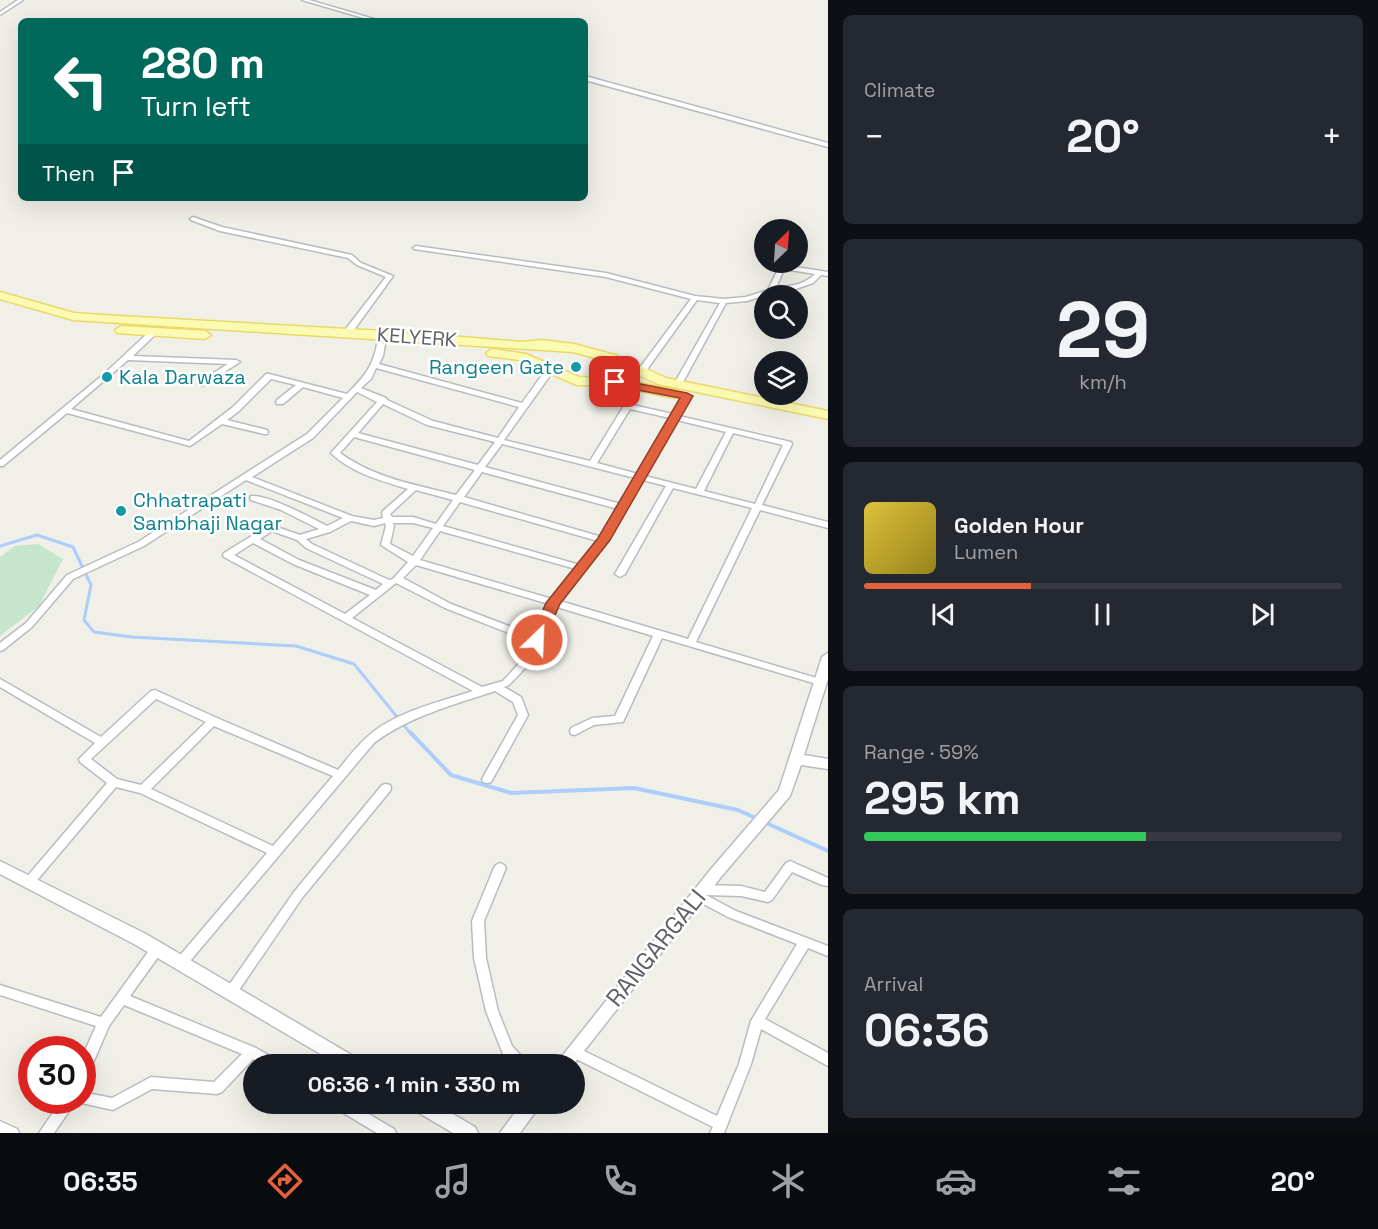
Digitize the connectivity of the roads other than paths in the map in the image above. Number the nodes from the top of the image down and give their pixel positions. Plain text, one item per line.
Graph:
1 (21, 0) edge
2 (303, 0) edge
3 (1, 11) edge
4 (368, 18) edge
5 (588, 79) edge
6 (828, 145) edge
7 (193, 219) dead end
8 (416, 248) dead end
9 (824, 273) edge
10 (774, 285) edge
11 (802, 285) edge
12 (0, 296) edge
13 (754, 297) edge
14 (695, 298) junction
15 (724, 301) junction
16 (0, 306) edge
17 (153, 333) junction
18 (348, 333) junction
19 (437, 343) junction
20 (381, 344) junction
21 (127, 358) junction
22 (374, 365) junction
23 (550, 370) junction
24 (640, 373) junction
25 (202, 384) dead end
26 (678, 384) junction
27 (301, 385) junction
28 (356, 389) junction
29 (687, 396) junction
30 (349, 397) junction
31 (383, 400) junction
32 (280, 402) dead end
33 (523, 406) junction
34 (65, 410) junction
35 (828, 416) edge
36 (675, 417) junction
37 (221, 421) junction
38 (828, 426) edge
39 (731, 430) junction
40 (264, 432) dead end
41 (353, 434) junction
42 (497, 440) junction
43 (0, 464) edge
44 (592, 465) junction
45 (478, 468) junction
46 (245, 477) junction
47 (640, 477) junction
48 (671, 485) junction
49 (416, 487) junction
50 (699, 492) junction
51 (254, 498) dead end
52 (457, 498) junction
53 (622, 507) junction
54 (756, 507) junction
55 (350, 518) junction
56 (387, 520) junction
57 (828, 525) edge
58 (437, 527) junction
59 (327, 530) junction
60 (300, 538) junction
61 (253, 539) junction
62 (604, 540) junction
63 (414, 561) junction
64 (581, 568) junction
65 (620, 574) dead end
66 (393, 582) junction
67 (377, 594) junction
68 (554, 603) junction
69 (346, 618) junction
70 (659, 634) junction
71 (537, 640) junction
72 (690, 644) junction
73 (0, 648) edge
74 (828, 657) edge
75 (0, 682) edge
76 (820, 682) junction
77 (495, 687) junction
78 (481, 691) junction
79 (213, 721) junction
80 (575, 731) dead end
81 (102, 742) junction
82 (796, 759) junction
83 (828, 764) edge
84 (340, 775) junction
85 (487, 778) dead end
86 (114, 782) junction
87 (386, 788) dead end
88 (143, 790) junction
89 (275, 852) junction
90 (0, 867) edge
91 (500, 867) dead end
92 (29, 882) junction
93 (826, 882) dead end
94 (700, 893) junction
95 (805, 942) junction
96 (157, 949) junction
97 (828, 951) edge
98 (181, 963) junction
99 (0, 990) edge
100 (231, 992) junction
101 (122, 998) junction
102 (757, 1021) junction
103 (104, 1023) junction
104 (96, 1041) edge
105 (252, 1052) junction
106 (574, 1052) joint
107 (255, 1054) edge
108 (335, 1054) edge
109 (511, 1054) edge
110 (828, 1060) edge
111 (96, 1101) edge
112 (60, 1114) edge
113 (357, 1114) edge
114 (437, 1114) edge
115 (524, 1114) edge
116 (0, 1127) edge
117 (719, 1129) edge
118 (12, 1133) edge
119 (46, 1133) edge
120 (389, 1133) edge
121 (468, 1133) edge
122 (509, 1133) edge

1 - 3 street
2 - 4 street
5 - 6 street
7 - 18 street
8 - 14 street
9 - 10 street
9 - 11 street
12 - 18 main road, KELYERK
13 - 15 street
14 - 15 street
14 - 24 street
15 - 26 street
16 - 17 main road
17 - 20 main road
17 - 21 street
18 - 19 main road, KELYERK
19 - 20 main road
19 - 23 main road
19 - 24 main road, KELYERK
20 - 22 street
21 - 25 street
21 - 34 street
22 - 28 street
22 - 33 street
23 - 29 main road
23 - 33 street
24 - 26 main road, KELYERK
26 - 35 main road, KELYERK
27 - 30 street
27 - 32 street
27 - 37 street
28 - 30 street
28 - 31 street
29 - 36 street
29 - 38 main road
30 - 46 street
31 - 41 street
31 - 42 street
33 - 42 street
34 - 37 street
34 - 43 street
36 - 39 street
36 - 44 street
36 - 47 street
37 - 40 street
39 - 50 street
39 - 54 street
41 - 45 street
41 - 49 street
42 - 44 street
42 - 45 street
44 - 47 street
45 - 52 street
45 - 53 street
46 - 55 street
46 - 73 street
47 - 48 street
47 - 53 street
48 - 50 street
48 - 65 street
49 - 52 street
49 - 56 street
50 - 54 street
51 - 59 street
52 - 58 street
52 - 62 street
53 - 62 street
54 - 57 street
54 - 72 street
55 - 56 street
55 - 59 street
56 - 58 street
56 - 63 street
58 - 63 street
58 - 64 street
59 - 60 street
60 - 61 street
60 - 66 street
61 - 67 street
61 - 69 street
62 - 64 street
63 - 66 street
63 - 68 street
64 - 68 street
66 - 67 street
66 - 71 street
67 - 69 street
68 - 70 street
68 - 71 street
69 - 78 street
70 - 72 street
70 - 80 street
71 - 77 street
72 - 76 street
74 - 76 street, RANGARGALI
75 - 81 street
76 - 82 street, RANGARGALI
77 - 78 street
77 - 85 street
78 - 84 street
79 - 81 street
79 - 84 street
79 - 88 street
81 - 86 street
82 - 83 street
82 - 94 street, RANGARGALI
84 - 89 street
86 - 88 street
86 - 92 street
87 - 100 street
88 - 89 street
89 - 98 street
90 - 92 street
91 - 109 street
92 - 96 street
93 - 94 street
94 - 95 street
94 - 106 street, RANGARGALI
95 - 97 street
95 - 102 street
96 - 98 street
96 - 101 street
98 - 100 street
99 - 103 street
100 - 108 street
101 - 103 street
101 - 105 street
102 - 110 street
102 - 117 street
103 - 104 street
105 - 107 street
105 - 111 street
106 - 117 street
112 - 119 street
113 - 120 street
114 - 121 street
115 - 122 street
116 - 118 street

